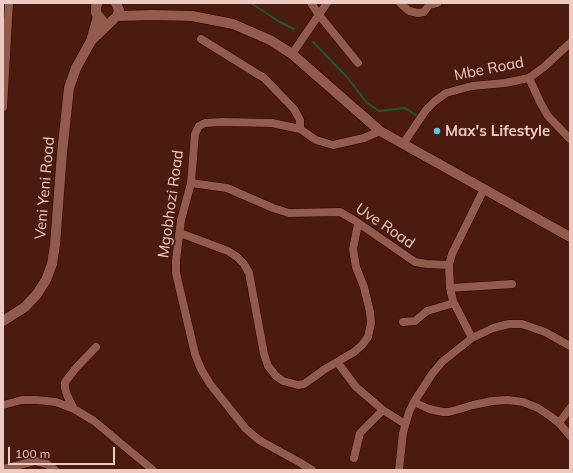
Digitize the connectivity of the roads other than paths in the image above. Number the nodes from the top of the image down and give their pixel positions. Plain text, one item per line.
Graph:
1 (9, 3) edge
2 (311, 3) edge
3 (327, 3) edge
4 (400, 3) edge
5 (437, 3) edge
6 (97, 7) edge
7 (116, 12) edge
8 (319, 15) junction
9 (201, 39) dead end
10 (91, 42) junction
11 (570, 43) edge
12 (292, 54) junction
13 (358, 63) dead end
14 (529, 78) junction
15 (3, 107) edge
16 (300, 129) junction
17 (380, 131) junction
18 (570, 139) edge
19 (402, 144) junction
20 (191, 183) junction
21 (484, 189) junction
22 (358, 224) junction
23 (180, 233) junction
24 (570, 237) edge
25 (449, 265) junction
26 (512, 284) dead end
27 (450, 288) junction
28 (454, 303) junction
29 (3, 321) edge
30 (402, 322) dead end
31 (472, 338) junction
32 (570, 346) edge
33 (96, 347) dead end
34 (338, 363) junction
35 (414, 402) junction
36 (3, 405) edge
37 (570, 408) edge
38 (74, 409) junction
39 (383, 410) junction
40 (559, 423) junction
41 (405, 424) junction
42 (570, 436) edge
43 (354, 458) dead end
44 (3, 469) edge
45 (55, 470) edge
46 (153, 470) edge
47 (312, 470) edge
48 (399, 470) edge

1 - 15 street
2 - 8 street
3 - 8 street
4 - 5 street
6 - 7 street, Veni Yeni Road
6 - 10 street, Veni Yeni Road
7 - 10 street, Veni Yeni Road
7 - 12 street
8 - 12 street
8 - 13 street
9 - 16 street
10 - 29 street, Veni Yeni Road
11 - 14 street, Mbe Road
12 - 17 street
14 - 18 street
14 - 19 street, Mbe Road
16 - 17 street, Mgobhozi Road
16 - 20 street, Mgobhozi Road
17 - 19 street
19 - 21 street
20 - 22 street, Uve Road
20 - 23 street, Mgobhozi Road
21 - 24 street
21 - 25 street
22 - 25 street, Uve Road
22 - 34 street
23 - 34 street
23 - 47 street, Mgobhozi Road
25 - 27 street
26 - 27 street
27 - 28 street
28 - 30 street
28 - 31 street
31 - 32 street
31 - 35 street
33 - 38 street
34 - 39 street
35 - 40 street
35 - 41 street
36 - 38 street
37 - 40 street
38 - 46 street
39 - 41 street
39 - 43 street
40 - 42 street
41 - 48 street
44 - 45 street

